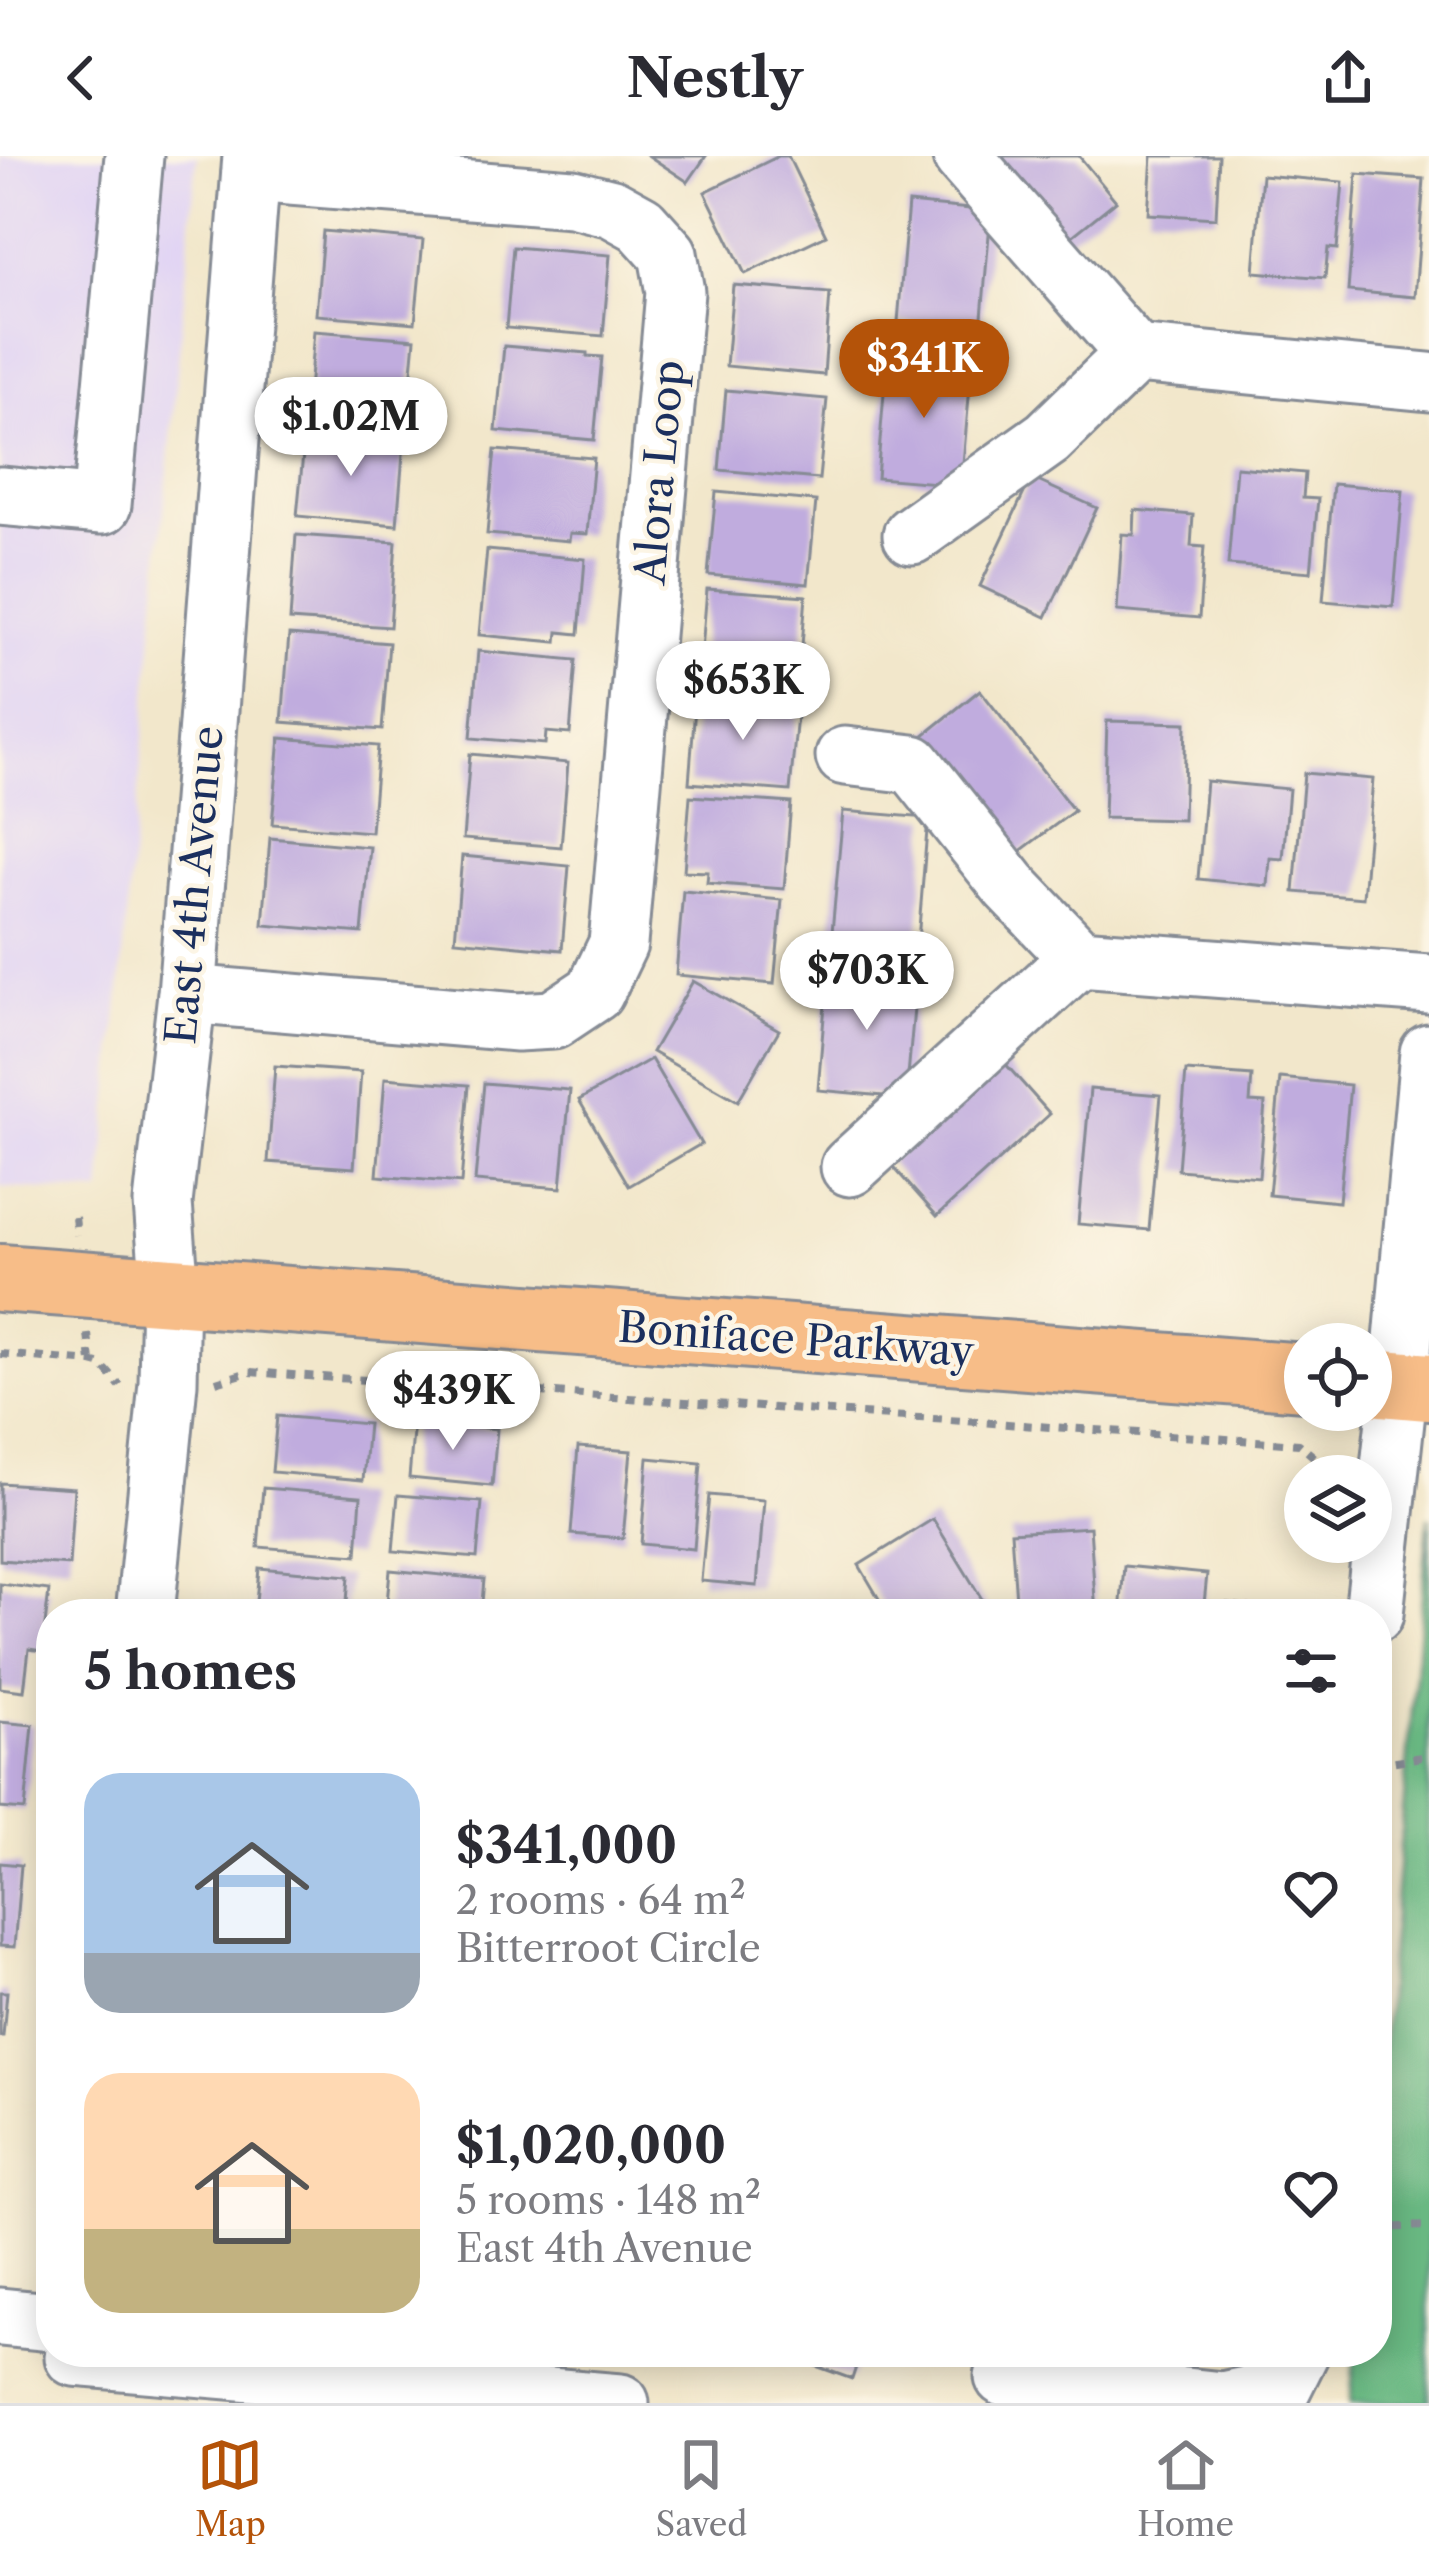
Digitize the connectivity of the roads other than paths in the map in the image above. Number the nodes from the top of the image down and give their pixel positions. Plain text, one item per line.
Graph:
1 (134, 156) edge
2 (962, 156) edge
3 (251, 165) edge
4 (1135, 355) junction
5 (1429, 382) edge
6 (0, 496) edge
7 (912, 535) dead end
8 (845, 756) dead end
9 (1079, 958) junction
10 (1429, 984) edge
11 (187, 994) junction
12 (1429, 1053) edge
13 (850, 1167) dead end
14 (0, 1278) edge
15 (170, 1291) junction
16 (1284, 1375) edge
17 (1400, 1384) edge
18 (146, 1599) edge
19 (1376, 1599) edge
20 (0, 2317) edge
21 (36, 2339) edge
22 (178, 2367) edge
23 (1291, 2370) edge
24 (1004, 2377) dead end
25 (620, 2403) edge

1 - 6 street
2 - 4 street
3 - 11 street, East 4th Avenue
3 - 11 street, Alora Loop
4 - 5 street
4 - 7 street
8 - 9 street
9 - 10 street
9 - 13 street
11 - 15 street, East 4th Avenue
12 - 17 street
14 - 15 main road, Boniface Parkway
15 - 16 main road, Boniface Parkway
15 - 18 street, East 4th Avenue
17 - 19 street
20 - 21 street
22 - 25 street
23 - 24 street

